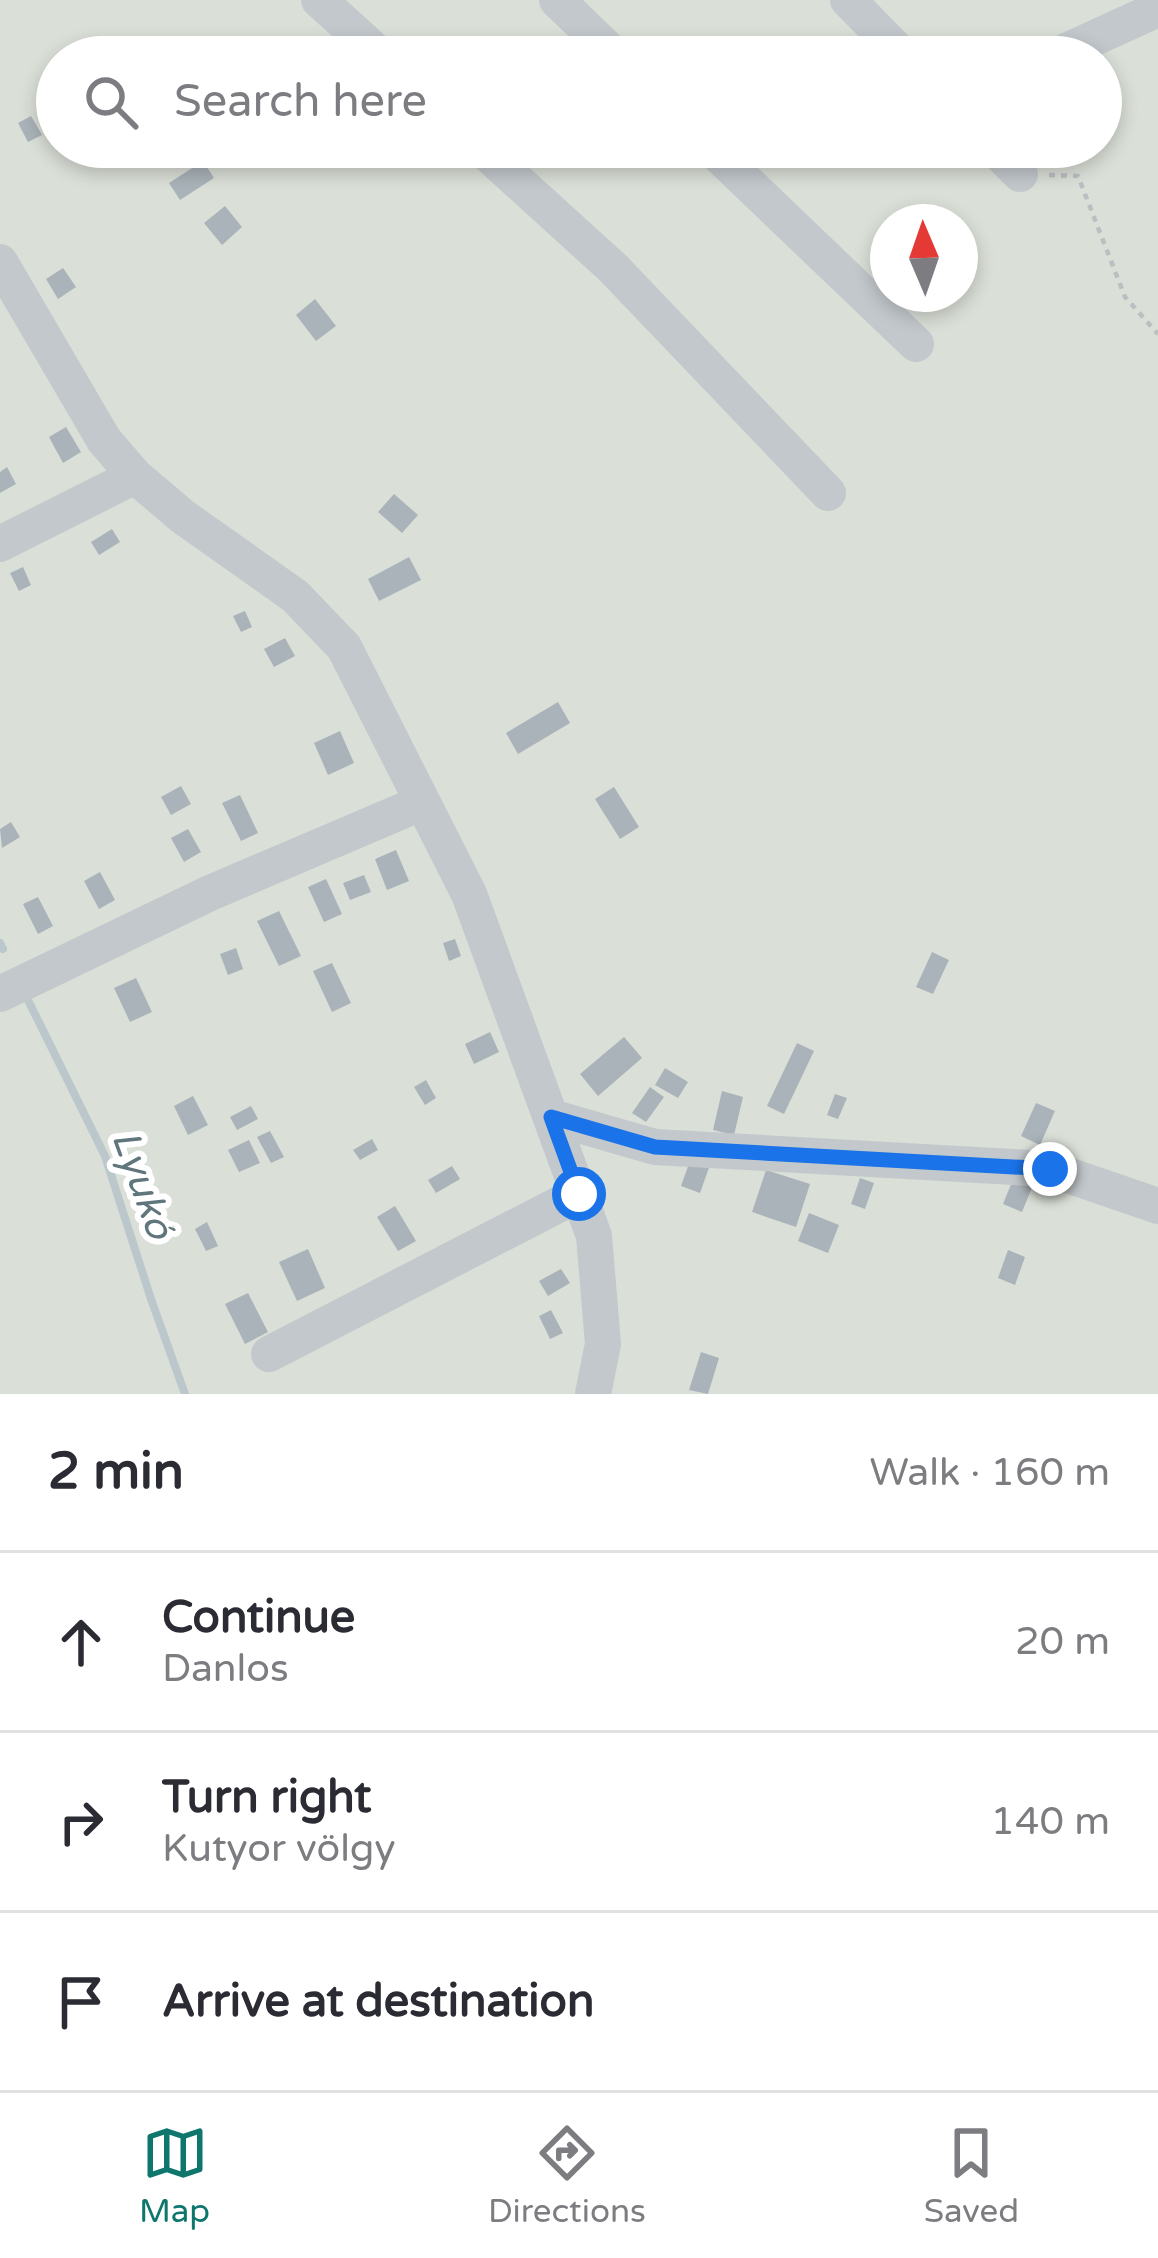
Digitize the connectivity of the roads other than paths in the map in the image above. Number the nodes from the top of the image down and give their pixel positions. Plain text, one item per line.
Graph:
1 (319, 0) edge
2 (557, 0) edge
3 (848, 0) edge
4 (1158, 9) edge
5 (359, 36) edge
6 (594, 36) edge
7 (883, 36) edge
8 (1099, 36) edge
9 (503, 168) edge
10 (732, 168) edge
11 (1014, 168) edge
12 (1020, 174) road end
13 (0, 262) edge
14 (916, 344) dead end
15 (135, 476) junction
16 (828, 493) dead end
17 (0, 544) edge
18 (422, 803) junction
19 (0, 994) edge
20 (551, 1117) junction
21 (579, 1194) junction
22 (1158, 1206) edge
23 (268, 1354) dead end
24 (593, 1394) edge

1 - 5 street
2 - 6 street
3 - 7 street
4 - 8 street
9 - 16 street
10 - 14 street
11 - 12 street
13 - 15 street
15 - 17 street
15 - 18 street
18 - 19 street
18 - 20 street
20 - 21 street
20 - 22 street
21 - 23 street
21 - 24 street

